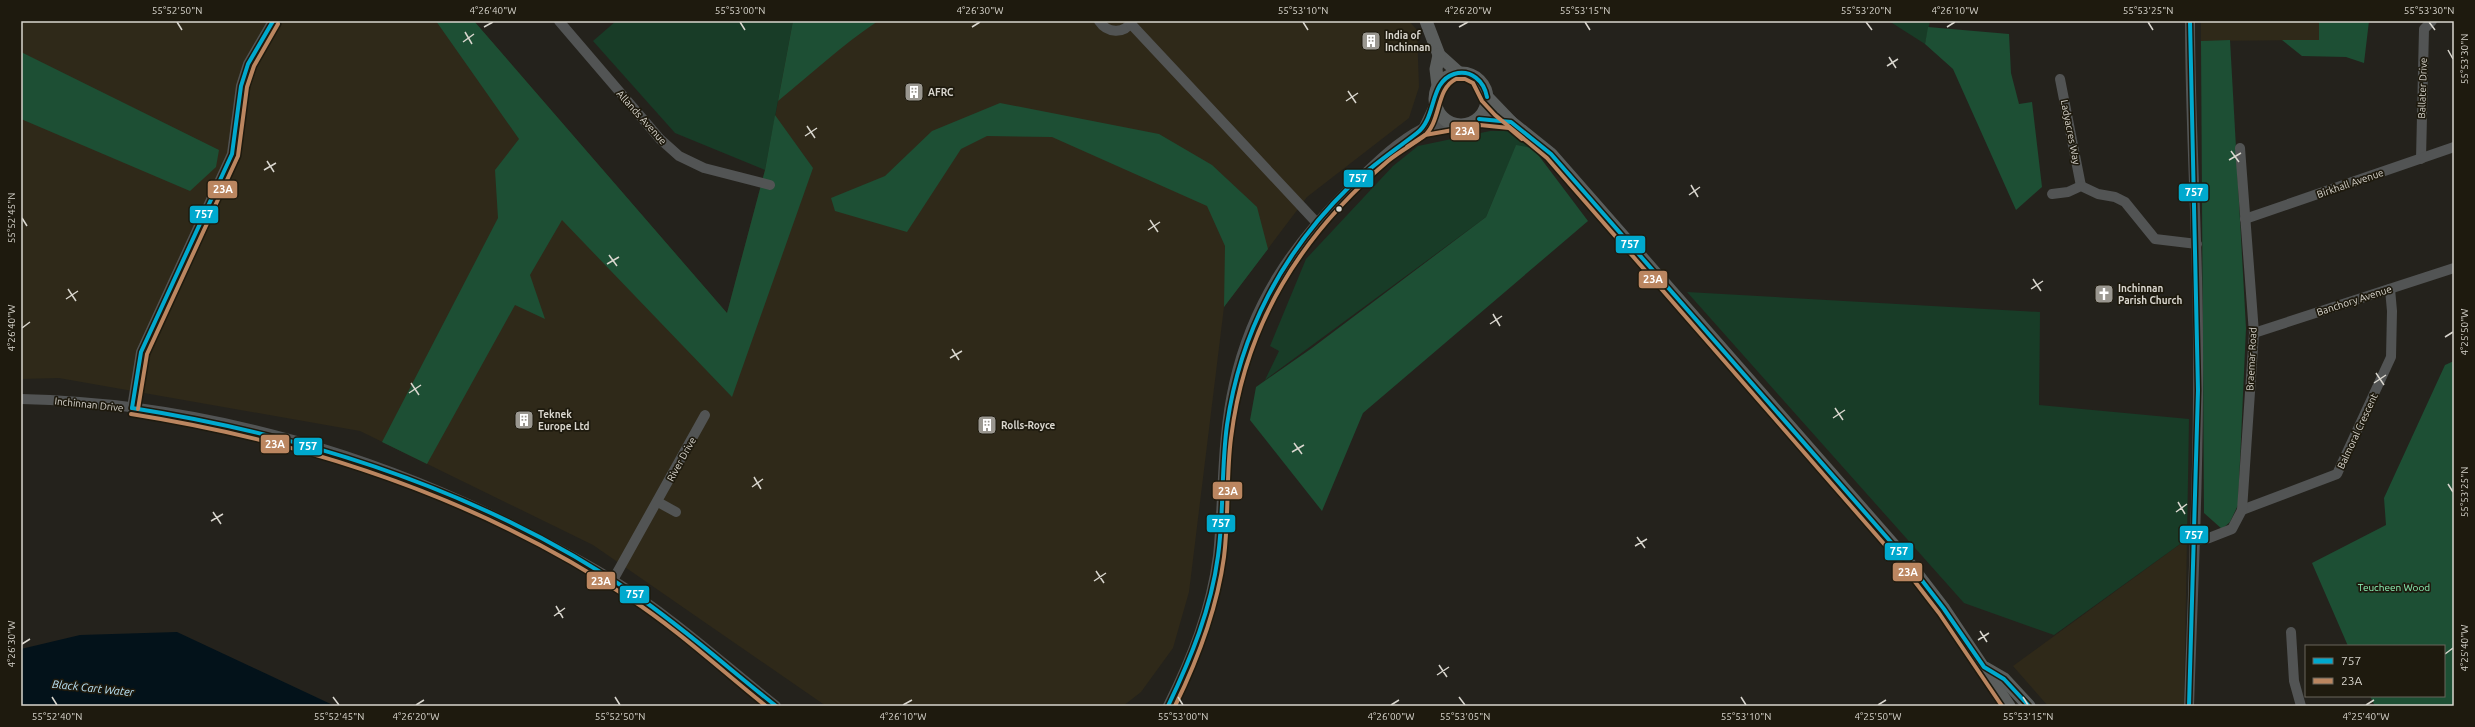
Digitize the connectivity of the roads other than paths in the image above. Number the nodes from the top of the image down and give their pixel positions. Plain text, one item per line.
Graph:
1 (273, 21) edge
2 (559, 21) edge
3 (1099, 21) edge
4 (1426, 21) edge
5 (2190, 21) edge
6 (2432, 21) edge
7 (1132, 23) edge
8 (1439, 55) junction
9 (1459, 73) junction
10 (2060, 79) dead end
11 (1438, 86) junction
12 (1488, 97) junction
13 (1435, 104) junction
14 (1479, 119) junction
15 (1511, 122) junction
16 (1453, 124) junction
17 (1423, 129) junction
18 (2454, 147) edge
19 (2240, 148) dead end
20 (2421, 159) junction
21 (770, 185) dead end
22 (2081, 186) junction
23 (2052, 194) dead end
24 (2245, 219) junction
25 (1316, 222) junction
26 (2196, 244) junction
27 (2454, 268) edge
28 (2390, 289) junction
29 (2254, 333) junction
30 (21, 399) edge
31 (132, 408) junction
32 (706, 416) dead end
33 (658, 502) junction
34 (2242, 510) junction
35 (676, 512) dead end
36 (2194, 541) junction
37 (613, 580) junction
38 (2291, 632) dead end
39 (1984, 667) junction
40 (776, 706) edge
41 (1168, 706) edge
42 (2009, 706) edge
43 (2029, 706) edge
44 (2189, 706) edge
45 (2301, 706) edge

1 - 31 street
2 - 21 street, Allands Avenue
3 - 7 street
4 - 8 main road
5 - 26 street
6 - 20 street, Ballater Drive
7 - 25 street
8 - 9 main road
8 - 11 main road
9 - 11 main road
9 - 12 main road
10 - 22 street, Ladyacres Way
11 - 13 main road
12 - 14 main road
12 - 15 main road
13 - 16 main road
13 - 17 street
14 - 15 main road
14 - 16 main road
15 - 39 main road
16 - 17 street
17 - 25 street
18 - 20 street, Birkhall Avenue
19 - 24 street, Braemar Road
20 - 24 street, Birkhall Avenue
22 - 23 street
22 - 26 street
24 - 29 street, Braemar Road
25 - 41 street
26 - 36 street
27 - 28 street, Banchory Avenue
28 - 29 street, Banchory Avenue
28 - 34 street, Balmoral Crescent
29 - 34 street, Braemar Road
30 - 31 street, Inchinnan Drive
31 - 37 street, Inchinnan Drive
32 - 33 street, River Drive
33 - 35 street
33 - 37 street, River Drive
34 - 36 street, Braemar Road
36 - 44 street
37 - 40 street, Inchinnan Drive
38 - 45 street
39 - 42 main road
39 - 43 main road

